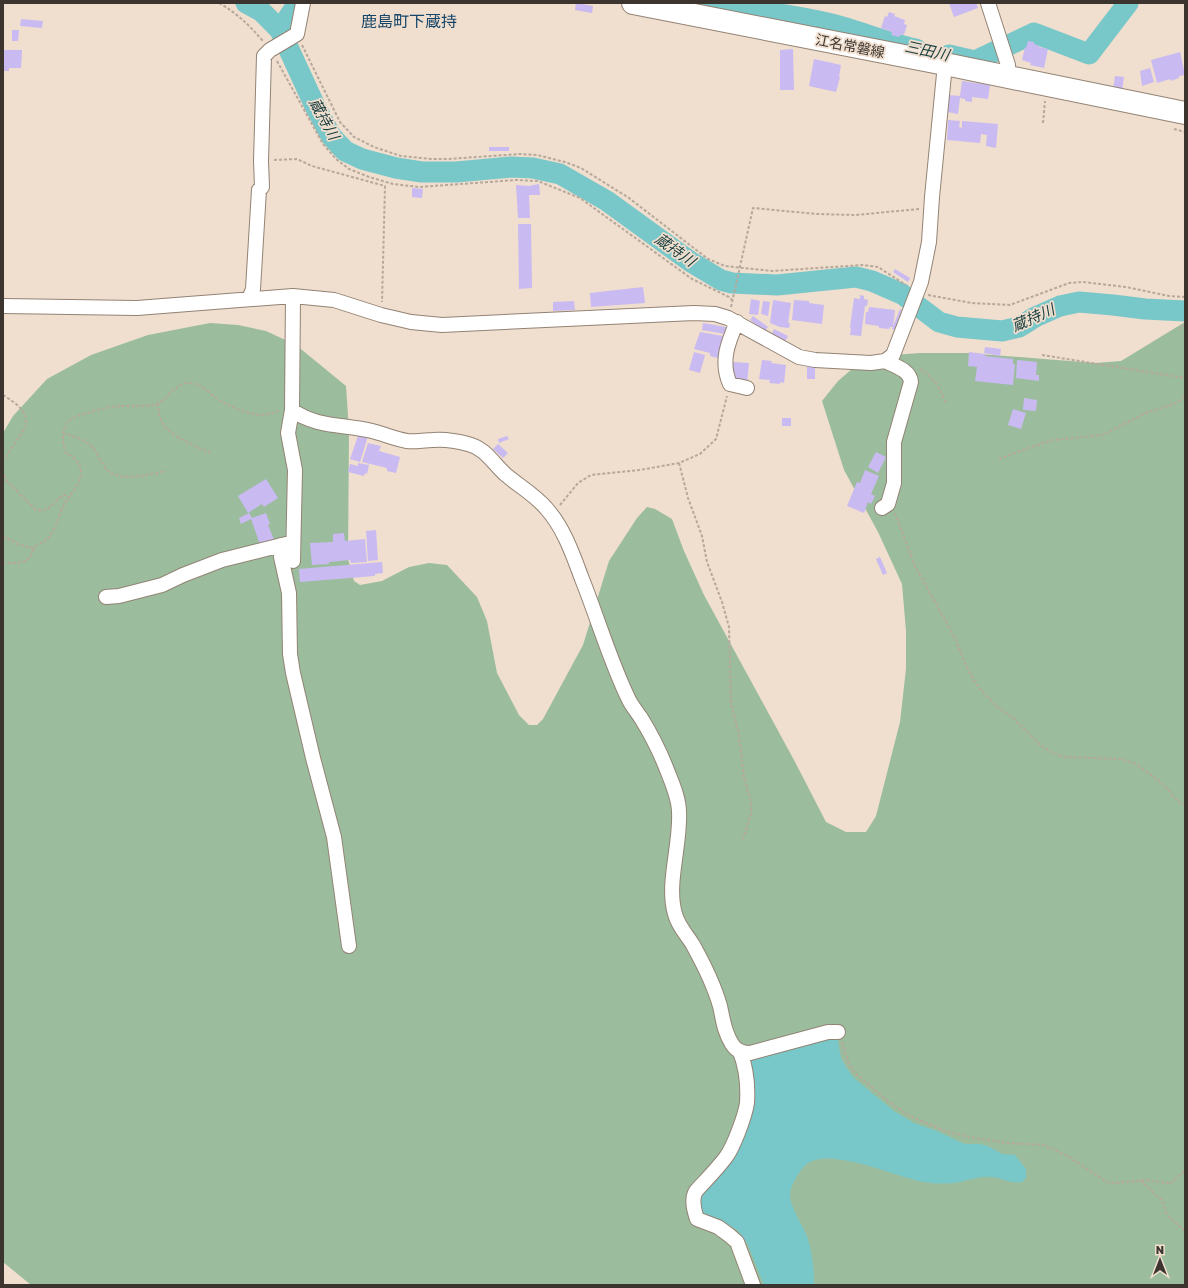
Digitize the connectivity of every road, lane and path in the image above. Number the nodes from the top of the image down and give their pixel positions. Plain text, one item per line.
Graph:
1 (219, 3) edge
2 (303, 3) edge
3 (633, 3) edge
4 (988, 3) edge
5 (297, 34) junction
6 (270, 50) junction
7 (945, 64) junction
8 (1009, 78) junction
9 (1045, 101) dead end
10 (1185, 101) edge
11 (1155, 107) junction
12 (1185, 113) edge
13 (1043, 123) dead end
14 (1169, 128) dead end
15 (1185, 132) edge
16 (261, 161) junction
17 (932, 208) junction
18 (739, 268) junction
19 (918, 291) junction
20 (293, 296) junction
21 (1185, 297) edge
22 (249, 299) junction
23 (733, 301) junction
24 (3, 306) edge
25 (381, 315) junction
26 (732, 320) junction
27 (1185, 325) edge
28 (1179, 329) dead end
29 (1042, 355) dead end
30 (885, 361) junction
31 (1185, 378) edge
32 (730, 384) junction
33 (747, 388) dead end
34 (3, 395) edge
35 (1185, 396) edge
36 (158, 403) junction
37 (292, 410) junction
38 (63, 433) junction
39 (211, 453) dead end
40 (999, 460) dead end
41 (3, 462) edge
42 (679, 463) junction
43 (3, 470) edge
44 (166, 471) dead end
45 (70, 497) junction
46 (885, 506) joint
47 (552, 516) junction
48 (3, 536) edge
49 (287, 544) junction
50 (35, 548) junction
51 (293, 561) dead end
52 (3, 563) edge
53 (106, 597) dead end
54 (1185, 805) edge
55 (743, 839) dead end
56 (349, 946) dead end
57 (838, 1032) joint
58 (740, 1052) junction
59 (1185, 1171) edge
60 (1140, 1181) junction
61 (1185, 1231) edge
62 (753, 1285) edge

1 - 6 path
2 - 5 street
3 - 7 main road, 江名常磐線
4 - 8 street
5 - 6 street
5 - 18 path
6 - 16 street
6 - 23 path
7 - 8 main road, 江名常磐線
7 - 17 street
8 - 11 main road, 江名常磐線
9 - 13 path
10 - 11 street
11 - 12 main road, 江名常磐線
14 - 15 path
16 - 22 street
16 - 25 path
17 - 18 path
17 - 19 street
18 - 19 path
18 - 23 path
19 - 21 path
19 - 30 street
20 - 22 street
20 - 25 street
20 - 37 street
22 - 24 street
23 - 26 path
25 - 26 street
26 - 30 street
26 - 32 street
27 - 28 path
29 - 31 path
30 - 46 street
32 - 33 street
32 - 42 path
34 - 41 path
35 - 40 path
36 - 37 path
36 - 38 path
36 - 39 path
37 - 47 street
37 - 49 street
38 - 44 path
38 - 45 path
42 - 47 path
42 - 55 path
43 - 45 path
45 - 50 path
46 - 54 path
47 - 58 street
48 - 50 path
49 - 51 street
49 - 53 street
49 - 56 street
50 - 52 path
57 - 58 street
57 - 60 path
58 - 62 street
59 - 60 path
60 - 61 path

